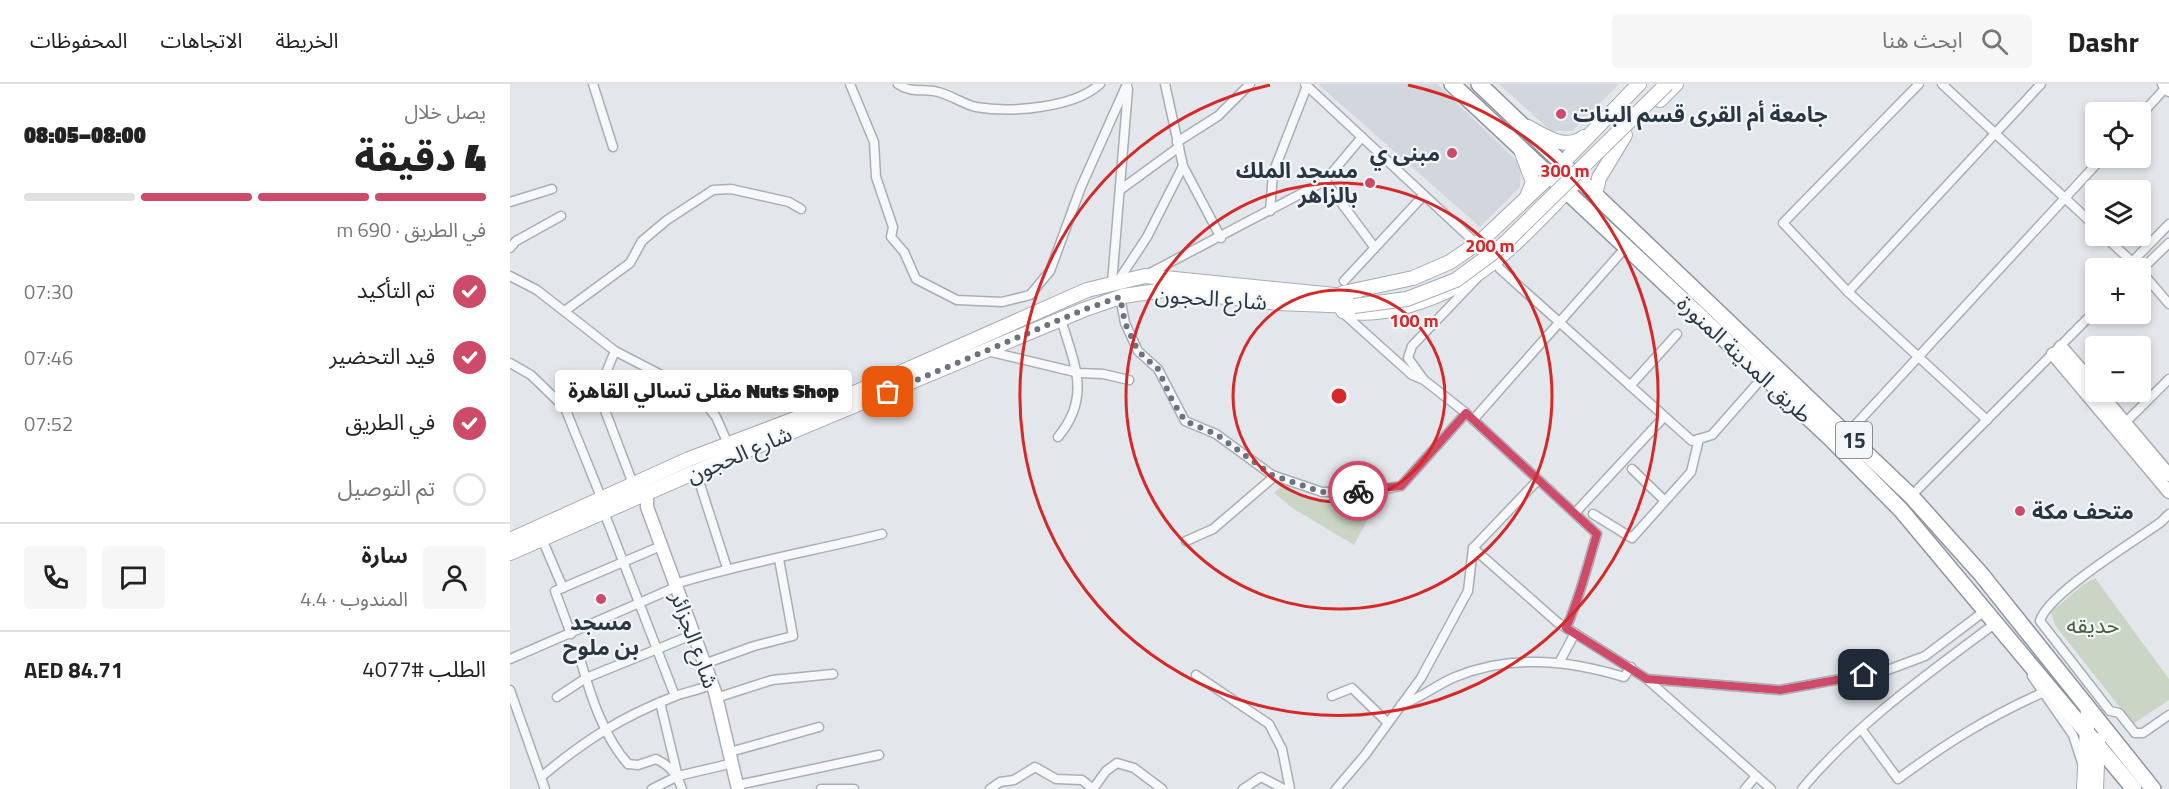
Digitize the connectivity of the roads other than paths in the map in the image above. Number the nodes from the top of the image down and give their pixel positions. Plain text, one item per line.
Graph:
1 (593, 84) edge
2 (850, 84) edge
3 (898, 84) edge
4 (1100, 84) edge
5 (1128, 84) edge
6 (1165, 84) edge
7 (1250, 84) edge
8 (1452, 84) edge
9 (1479, 84) edge
10 (1639, 84) edge
11 (1656, 84) edge
12 (1667, 84) edge
13 (1676, 84) edge
14 (1919, 84) edge
15 (1942, 84) edge
16 (2041, 84) edge
17 (1306, 85) edge
18 (2167, 86) edge
19 (2151, 104) edge
20 (1518, 121) junction
21 (1600, 125) junction
22 (1996, 134) junction
23 (1625, 135) junction
24 (1362, 137) junction
25 (1518, 144) junction
26 (1178, 145) junction
27 (613, 147) dead end
28 (1562, 164) junction
29 (1183, 166) junction
30 (2093, 168) edge
31 (1550, 176) junction
32 (1580, 179) junction
33 (1326, 181) junction
34 (552, 189) dead end
35 (1120, 190) junction
36 (1566, 192) junction
37 (1424, 195) junction
38 (1595, 195) junction
39 (2065, 198) junction
40 (1526, 199) junction
41 (510, 202) edge
42 (801, 209) dead end
43 (1270, 211) junction
44 (561, 216) dead end
45 (2085, 217) edge
46 (2169, 224) edge
47 (1221, 238) junction
48 (2169, 243) edge
49 (1477, 244) junction
50 (2115, 246) edge
51 (1626, 247) junction
52 (510, 248) edge
53 (1375, 248) junction
54 (2127, 258) edge
55 (2144, 258) edge
56 (2149, 258) edge
57 (1496, 262) junction
58 (1479, 275) junction
59 (510, 276) edge
60 (1145, 276) junction
61 (1344, 281) dead end
62 (1115, 282) junction
63 (2151, 283) edge
64 (1848, 292) junction
65 (1335, 295) junction
66 (1120, 297) junction
67 (1354, 302) junction
68 (1311, 304) junction
69 (2169, 304) edge
70 (566, 310) junction
71 (1339, 310) junction
72 (1061, 319) junction
73 (2085, 321) edge
74 (1558, 322) junction
75 (1677, 334) dead end
76 (2057, 350) junction
77 (615, 351) junction
78 (987, 351) junction
79 (1918, 357) junction
80 (510, 363) edge
81 (1078, 373) junction
82 (1763, 377) junction
83 (2085, 377) edge
84 (2169, 379) edge
85 (1129, 380) dead end
86 (1424, 380) junction
87 (1630, 386) junction
88 (2108, 402) edge
89 (1470, 417) junction
90 (1664, 417) junction
91 (1987, 420) junction
92 (2126, 422) junction
93 (1847, 434) junction
94 (1058, 437) dead end
95 (1699, 439) junction
96 (728, 444) junction
97 (1632, 469) dead end
98 (696, 472) junction
99 (2169, 475) edge
100 (1275, 476) junction
101 (1538, 480) junction
102 (633, 484) junction
103 (2169, 492) edge
104 (647, 494) junction
105 (1911, 496) junction
106 (601, 497) junction
107 (633, 500) junction
108 (1665, 501) junction
109 (604, 512) junction
110 (1575, 513) junction
111 (1593, 514) dead end
112 (2169, 514) edge
113 (882, 534) dead end
114 (542, 539) junction
115 (510, 540) edge
116 (1186, 541) dead end
117 (1473, 548) junction
118 (654, 549) junction
119 (510, 553) edge
120 (779, 559) junction
121 (622, 564) junction
122 (727, 568) junction
123 (674, 587) junction
124 (563, 588) junction
125 (637, 603) junction
126 (1986, 610) junction
127 (1996, 622) junction
128 (1566, 628) junction
129 (1575, 633) junction
130 (571, 634) junction
131 (2050, 634) junction
132 (687, 637) junction
133 (2012, 641) junction
134 (656, 650) junction
135 (2045, 657) junction
136 (510, 659) edge
137 (581, 662) dead end
138 (1559, 663) junction
139 (704, 664) junction
140 (1631, 667) junction
141 (833, 674) dead end
142 (1196, 675) dead end
143 (2084, 677) junction
144 (586, 678) junction
145 (1647, 679) junction
146 (2064, 680) junction
147 (705, 687) junction
148 (510, 690) edge
149 (2042, 693) junction
150 (675, 696) junction
151 (1332, 696) dead end
152 (557, 697) dead end
153 (716, 698) junction
154 (660, 702) junction
155 (1401, 705) junction
156 (2169, 715) edge
157 (1388, 723) junction
158 (2093, 726) junction
159 (819, 727) dead end
160 (606, 729) junction
161 (1862, 730) junction
162 (2098, 744) junction
163 (730, 752) junction
164 (879, 755) dead end
165 (725, 765) junction
166 (2085, 773) junction
167 (678, 776) junction
168 (1756, 776) junction
169 (541, 777) junction
170 (736, 788) edge
171 (545, 789) edge
172 (652, 789) edge
173 (682, 789) edge
174 (821, 789) edge
175 (854, 789) edge
176 (990, 789) edge
177 (1093, 789) edge
178 (1162, 789) edge
179 (1243, 789) edge
180 (1284, 789) edge
181 (1290, 789) edge
182 (1336, 789) edge
183 (1745, 789) edge
184 (1771, 789) edge
185 (1802, 789) edge
186 (2084, 789) edge
187 (2096, 789) edge
188 (2121, 789) edge
189 (2128, 789) edge
190 (2134, 789) edge
191 (2153, 789) edge

1 - 27 street
2 - 5 street
3 - 4 street
5 - 35 street
6 - 26 street
7 - 26 street
8 - 25 highway, طريق المدينة المنورة / 15
9 - 20 highway, طريق المدينة المنورة / 15
10 - 21 main road
11 - 67 main road, شارع الحجون
12 - 67 main road, شارع الحجون, bridge
13 - 23 main road
14 - 64 street
15 - 22 street
16 - 22 street
17 - 24 street
17 - 43 street
18 - 19 street
20 - 21 main road
20 - 28 highway, طريق المدينة المنورة / 15
21 - 28 main road
22 - 39 street
22 - 64 street
23 - 32 main road
23 - 38 main road
24 - 33 street
24 - 37 street
25 - 31 highway, طريق المدينة المنورة / 15
25 - 40 main road
26 - 29 street
26 - 35 street
28 - 31 main road
28 - 32 highway, طريق المدينة المنورة / 15
29 - 47 street
29 - 62 street
30 - 39 street
31 - 36 highway, طريق المدينة المنورة / 15
31 - 40 main road
32 - 36 main road
32 - 38 highway, طريق المدينة المنورة / 15
33 - 43 street
33 - 53 street
34 - 41 street
35 - 62 street
36 - 51 highway, طريق المدينة المنورة / 15
36 - 57 main road
37 - 49 street
37 - 53 street
38 - 93 highway, طريق المدينة المنورة / 15
39 - 45 street
39 - 79 street
40 - 49 main road
42 - 70 street
43 - 47 street
44 - 52 street
46 - 55 street
47 - 60 street
48 - 56 street
49 - 57 street
49 - 65 main road
50 - 54 street
51 - 74 street
51 - 82 highway, طريق المدينة المنورة / 15
53 - 61 street
57 - 58 main road
57 - 74 street
58 - 71 main road
58 - 86 street
59 - 70 street
60 - 62 main road, شارع الحجون
60 - 65 main road, شارع الحجون
62 - 96 main road, شارع الحجون
63 - 69 street
64 - 79 street
65 - 67 main road, شارع الحجون
66 - 68 main road, شارع الحجون
66 - 72 main road, شارع الحجون
66 - 100 street
67 - 68 main road, شارع الحجون
68 - 71 main road
70 - 77 street
71 - 86 street
72 - 78 main road, شارع الحجون
72 - 81 street
73 - 76 street
74 - 87 street
74 - 89 street
75 - 87 street
76 - 83 street
76 - 91 street
76 - 103 street
77 - 96 street
77 - 102 street
78 - 81 street
78 - 98 main road, شارع الحجون
79 - 91 street
79 - 93 street
80 - 106 street
81 - 85 street
81 - 94 street
82 - 95 street
82 - 126 highway, طريق المدينة المنورة / 15
84 - 92 street
86 - 89 street
87 - 90 street
88 - 92 street
89 - 100 street
89 - 101 street
90 - 95 street
90 - 110 street
91 - 105 street
92 - 99 street
93 - 105 highway, طريق المدينة المنورة / 15
95 - 108 street
96 - 102 main road, شارع الحجون
97 - 108 street
98 - 104 main road, شارع الحجون
98 - 122 street
100 - 116 street
101 - 110 street
101 - 117 street
102 - 106 main road, شارع الحجون
104 - 107 main road, شارع الحجون
104 - 123 street, شارع الجزائر
105 - 135 highway, طريق المدينة المنورة / 15
106 - 115 main road, شارع الحجون
107 - 109 main road, شارع الحجون
107 - 118 street, شارع الجزائر
108 - 111 street
109 - 114 main road, شارع الحجون
109 - 121 street
110 - 128 street
112 - 131 street
113 - 120 street
114 - 119 main road, شارع الحجون
114 - 124 street
117 - 128 street
117 - 155 street
118 - 121 street
118 - 123 street, شارع الجزائر
120 - 122 street
120 - 139 street
121 - 124 street
121 - 125 street
122 - 123 street
123 - 125 street
123 - 132 street, شارع الجزائر
123 - 139 street, شارع الجزائر
124 - 130 street
125 - 130 street
125 - 134 street
126 - 127 highway, طريق المدينة المنورة / 15
126 - 145 street
127 - 133 highway, طريق المدينة المنورة / 15
127 - 161 street
128 - 129 street
129 - 138 street
129 - 140 street
130 - 136 street
131 - 135 street
131 - 143 street
132 - 134 street
132 - 147 street, شارع الجزائر
133 - 149 street
133 - 158 highway, طريق المدينة المنورة / 15
134 - 144 street
134 - 150 street
135 - 146 highway, طريق المدينة المنورة / 15
137 - 144 street
138 - 140 street
138 - 155 street
139 - 153 street, شارع الجزائر
140 - 145 street
141 - 153 street
142 - 181 street
143 - 146 street
143 - 156 street
144 - 152 street
144 - 160 street
145 - 168 street
146 - 158 highway, طريق المدينة المنورة / 15
147 - 150 street
147 - 165 street, شارع الجزائر
148 - 169 street
149 - 161 street
149 - 166 street
150 - 154 street
151 - 157 street
153 - 163 street, شارع الجزائر
154 - 160 street
154 - 167 street
155 - 157 street
157 - 182 street
158 - 162 highway, طريق المدينة المنورة / 15
158 - 166 main road
158 - 191 highway, طريق المدينة المنورة / 15
159 - 163 street
160 - 167 street
160 - 169 street
161 - 185 street
162 - 187 main road
162 - 190 highway, طريق المدينة المنورة / 15
163 - 170 street, شارع الجزائر
164 - 170 street
165 - 167 street
165 - 170 street, شارع الجزائر
166 - 186 main road
167 - 172 street
167 - 173 street
168 - 183 street
168 - 184 street
169 - 171 street
174 - 175 street
176 - 177 street
177 - 178 street
179 - 180 street
188 - 189 main road

